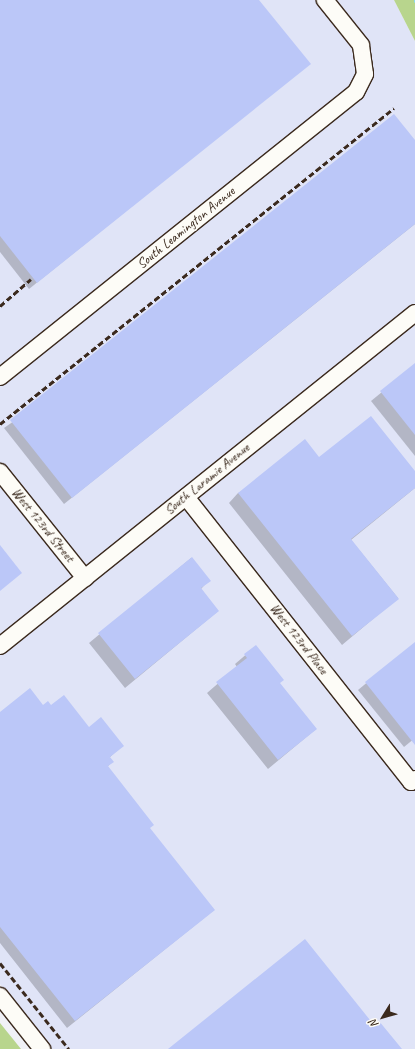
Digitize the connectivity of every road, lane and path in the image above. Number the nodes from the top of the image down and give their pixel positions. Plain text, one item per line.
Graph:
1 (325, 0) edge
2 (415, 313) edge
3 (0, 377) edge
4 (0, 472) edge
5 (186, 497) junction
6 (85, 578) junction
7 (0, 646) edge
8 (413, 781) edge
9 (0, 996) edge
10 (42, 1049) edge

1 - 3 street, South Leamington Avenue
2 - 5 street, South Laramie Avenue
4 - 6 street, West 123rd Street
5 - 6 street, South Laramie Avenue
5 - 8 street, West 123rd Place
6 - 7 street, South Laramie Avenue
9 - 10 street

